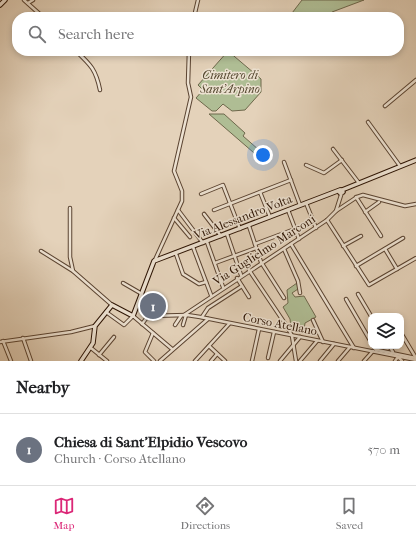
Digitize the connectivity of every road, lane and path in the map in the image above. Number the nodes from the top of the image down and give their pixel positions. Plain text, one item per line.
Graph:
1 (5, 0) edge
2 (24, 0) edge
3 (34, 0) edge
4 (198, 0) edge
5 (28, 3) junction
6 (0, 5) edge
7 (38, 12) edge
8 (195, 12) edge
9 (81, 56) edge
10 (189, 56) edge
11 (416, 80) edge
12 (100, 90) dead end
13 (385, 106) dead end
14 (368, 122) dead end
15 (333, 149) dead end
16 (342, 160) junction
17 (416, 160) edge
18 (284, 162) dead end
19 (306, 166) dead end
20 (400, 166) junction
21 (291, 180) junction
22 (359, 183) junction
23 (260, 192) junction
24 (341, 192) junction
25 (201, 194) dead end
26 (356, 197) junction
27 (379, 202) dead end
28 (306, 203) junction
29 (230, 204) junction
30 (416, 204) edge
31 (301, 205) junction
32 (70, 208) dead end
33 (178, 210) junction
34 (214, 210) dead end
35 (288, 210) junction
36 (336, 211) junction
37 (365, 212) junction
38 (204, 214) dead end
39 (270, 217) junction
40 (174, 218) junction
41 (327, 220) junction
42 (249, 226) junction
43 (316, 228) junction
44 (240, 229) junction
45 (295, 229) junction
46 (227, 234) junction
47 (222, 236) junction
48 (361, 236) dead end
49 (381, 236) dead end
50 (190, 237) dead end
51 (403, 238) dead end
52 (299, 239) junction
53 (206, 242) junction
54 (291, 244) junction
55 (256, 246) junction
56 (343, 246) junction
57 (193, 247) junction
58 (284, 248) junction
59 (385, 249) junction
60 (41, 251) dead end
61 (176, 254) junction
62 (235, 255) junction
63 (416, 258) edge
64 (154, 261) junction
65 (261, 262) junction
66 (215, 263) junction
67 (356, 266) junction
68 (397, 269) junction
69 (249, 270) junction
70 (73, 271) junction
71 (242, 276) junction
72 (237, 278) junction
73 (206, 282) junction
74 (124, 283) dead end
75 (242, 286) junction
76 (223, 287) junction
77 (142, 294) junction
78 (300, 294) dead end
79 (358, 294) dead end
80 (211, 296) junction
81 (249, 297) dead end
82 (284, 298) dead end
83 (346, 299) dead end
84 (112, 305) junction
85 (106, 312) junction
86 (188, 312) junction
87 (369, 313) edge
88 (183, 315) junction
89 (191, 315) junction
90 (132, 316) junction
91 (202, 317) junction
92 (208, 319) junction
93 (313, 320) dead end
94 (142, 324) junction
95 (229, 324) junction
96 (175, 325) dead end
97 (183, 325) dead end
98 (95, 326) junction
99 (259, 329) junction
100 (274, 332) junction
101 (152, 333) junction
102 (292, 336) junction
103 (114, 337) dead end
104 (300, 337) junction
105 (368, 337) edge
106 (23, 338) junction
107 (404, 338) edge
108 (2, 341) edge
109 (318, 341) junction
110 (323, 342) junction
111 (334, 344) junction
112 (293, 345) junction
113 (208, 346) junction
114 (91, 348) junction
115 (352, 348) junction
116 (172, 349) junction
117 (391, 349) edge
118 (374, 351) junction
119 (393, 353) junction
120 (99, 354) junction
121 (217, 354) junction
122 (398, 357) junction
123 (268, 358) dead end
124 (416, 359) edge
125 (408, 360) edge
126 (10, 361) edge
127 (31, 361) edge
128 (81, 361) edge
129 (107, 361) edge
130 (154, 361) edge
131 (160, 361) edge
132 (195, 361) edge
133 (211, 361) edge
134 (225, 361) edge
135 (252, 361) edge
136 (280, 361) edge
137 (296, 361) edge
138 (300, 361) edge
139 (320, 361) edge
140 (338, 361) edge
141 (364, 361) edge
142 (395, 361) edge
143 (402, 361) edge

1 - 6 street
2 - 5 street
3 - 5 street
4 - 8 street
5 - 7 street
9 - 12 street
10 - 33 street
11 - 13 street
14 - 20 street
15 - 16 street
16 - 19 street
16 - 22 street
17 - 20 street, Via Alessandro Volta
18 - 21 street
20 - 22 street, Via Alessandro Volta
21 - 23 street
21 - 31 street
22 - 24 street, Via Alessandro Volta
23 - 29 street
23 - 39 street
24 - 28 street, Via Alessandro Volta
24 - 36 street, Via Guglielmo Marconi
25 - 29 street
26 - 30 street
26 - 36 street
26 - 37 street
27 - 37 street
28 - 31 street, Via Alessandro Volta
28 - 43 street
29 - 34 street
29 - 44 street
31 - 35 street, Via Alessandro Volta
32 - 70 street
33 - 40 street
33 - 53 street
35 - 39 street, Via Alessandro Volta
35 - 45 street
36 - 41 street, Via Guglielmo Marconi
37 - 49 street
38 - 47 street
39 - 42 street, Via Alessandro Volta
40 - 50 street
40 - 64 street
41 - 43 street, Via Guglielmo Marconi
41 - 56 street
42 - 44 street, Via Alessandro Volta
42 - 55 street
43 - 52 street, Via Guglielmo Marconi
44 - 46 street, Via Alessandro Volta
45 - 52 street
45 - 55 street
46 - 47 street, Via Alessandro Volta
46 - 62 street
47 - 53 street, Via Alessandro Volta
48 - 56 street
51 - 59 street
52 - 54 street, Via Guglielmo Marconi
53 - 57 street, Via Alessandro Volta
53 - 66 street
54 - 58 street, Via Guglielmo Marconi
54 - 115 street
55 - 62 street
55 - 65 street
56 - 67 street
57 - 61 street, Via Alessandro Volta
57 - 73 street
58 - 65 street, Via Guglielmo Marconi
58 - 78 street
59 - 67 street
59 - 68 street
60 - 70 street
61 - 64 street, Via Alessandro Volta
61 - 73 street
62 - 66 street
62 - 71 street
63 - 68 street
64 - 77 street
65 - 69 street, Via Guglielmo Marconi
65 - 82 street
66 - 76 street
67 - 68 street
69 - 71 street, Via Guglielmo Marconi
69 - 102 street
70 - 84 street
71 - 72 street, Via Guglielmo Marconi
72 - 75 street
72 - 76 street, Via Guglielmo Marconi
73 - 80 street
74 - 77 street
75 - 81 street
75 - 91 street
76 - 80 street, Via Guglielmo Marconi
77 - 90 street
79 - 87 street
80 - 86 street, Via Guglielmo Marconi
83 - 105 street
84 - 85 street
84 - 90 street
85 - 90 street
85 - 98 street
86 - 88 street, Via Guglielmo Marconi
86 - 89 street
88 - 89 street, Corso Atellano
88 - 94 street, Corso Atellano
88 - 96 street
88 - 97 street
89 - 91 street, Corso Atellano
90 - 94 street
91 - 92 street, Corso Atellano
92 - 95 street, Corso Atellano
92 - 116 street
93 - 110 street
94 - 101 street
95 - 99 street, Corso Atellano
95 - 113 street
98 - 106 street
98 - 114 street
99 - 100 street, Corso Atellano
99 - 135 street
100 - 102 street, Corso Atellano
100 - 123 street
101 - 116 street
101 - 130 street
102 - 104 street, Corso Atellano
102 - 112 street
103 - 120 street
104 - 109 street, Corso Atellano
104 - 112 street
106 - 108 street
106 - 127 street
107 - 124 street
108 - 126 street
109 - 110 street, Corso Atellano
109 - 138 street
110 - 111 street, Corso Atellano
111 - 115 street, Corso Atellano
111 - 139 street
112 - 136 street
112 - 137 street
113 - 121 street
113 - 132 street
114 - 120 street
114 - 128 street
115 - 118 street, Corso Atellano
115 - 140 street
116 - 131 street
117 - 119 street
118 - 119 street
118 - 122 street, Corso Atellano
118 - 141 street
119 - 124 street
120 - 129 street
121 - 133 street
121 - 134 street
122 - 125 street, Corso Atellano
122 - 142 street
122 - 143 street
124 - 125 street, Corso Atellano

